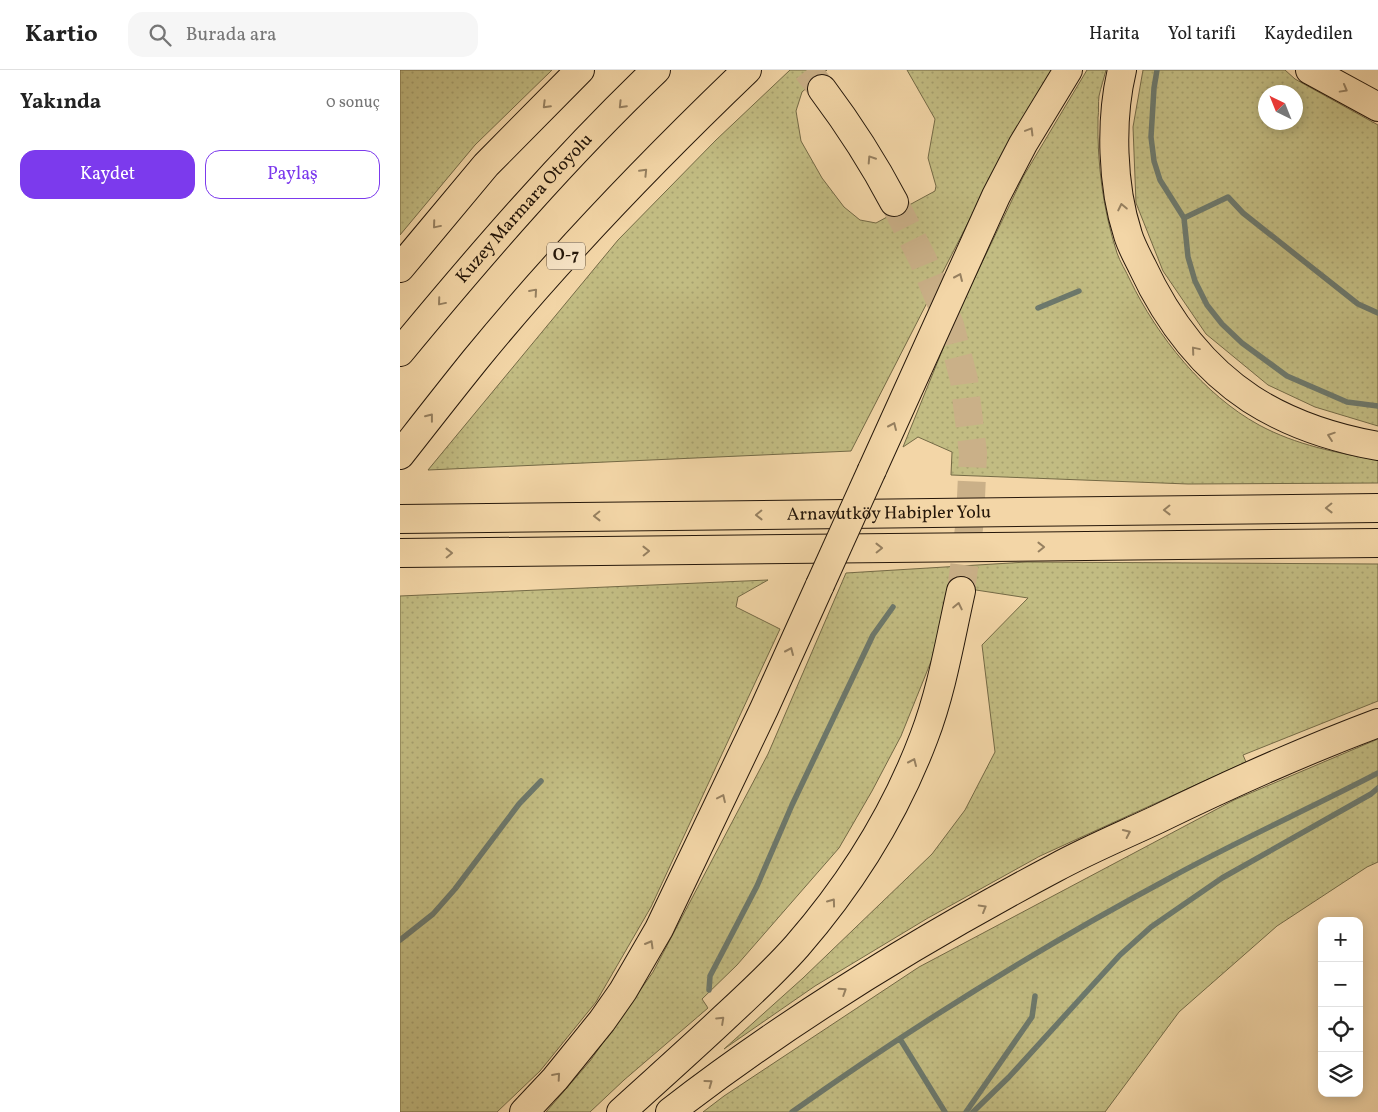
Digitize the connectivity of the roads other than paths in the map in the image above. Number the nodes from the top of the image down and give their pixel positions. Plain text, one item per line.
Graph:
1 (580, 70) edge
2 (656, 70) edge
3 (748, 70) edge
4 (1068, 70) edge
5 (1122, 70) edge
6 (1310, 70) edge
7 (822, 89) tunnel mouth
8 (1378, 107) edge
9 (894, 202) tunnel mouth
10 (400, 268) edge
11 (400, 352) edge
12 (1378, 446) edge
13 (400, 455) edge
14 (1378, 508) edge
15 (400, 519) edge
16 (1378, 543) edge
17 (400, 553) edge
18 (961, 591) tunnel mouth
19 (1378, 723) edge
20 (524, 1112) edge
21 (621, 1112) edge
22 (670, 1112) edge

1 -> 10 main road
2 -> 11 main road, Kuzey Marmara Otoyolu
13 -> 3 main road, O-7
20 -> 4 main road, bridge
12 -> 5 main road
6 -> 8 main road
9 -> 7 main road
14 -> 15 main road, Arnavutköy Habipler Yolu
17 -> 16 main road, Arnavutköy Habipler Yolu
21 -> 18 main road
22 -> 19 main road

